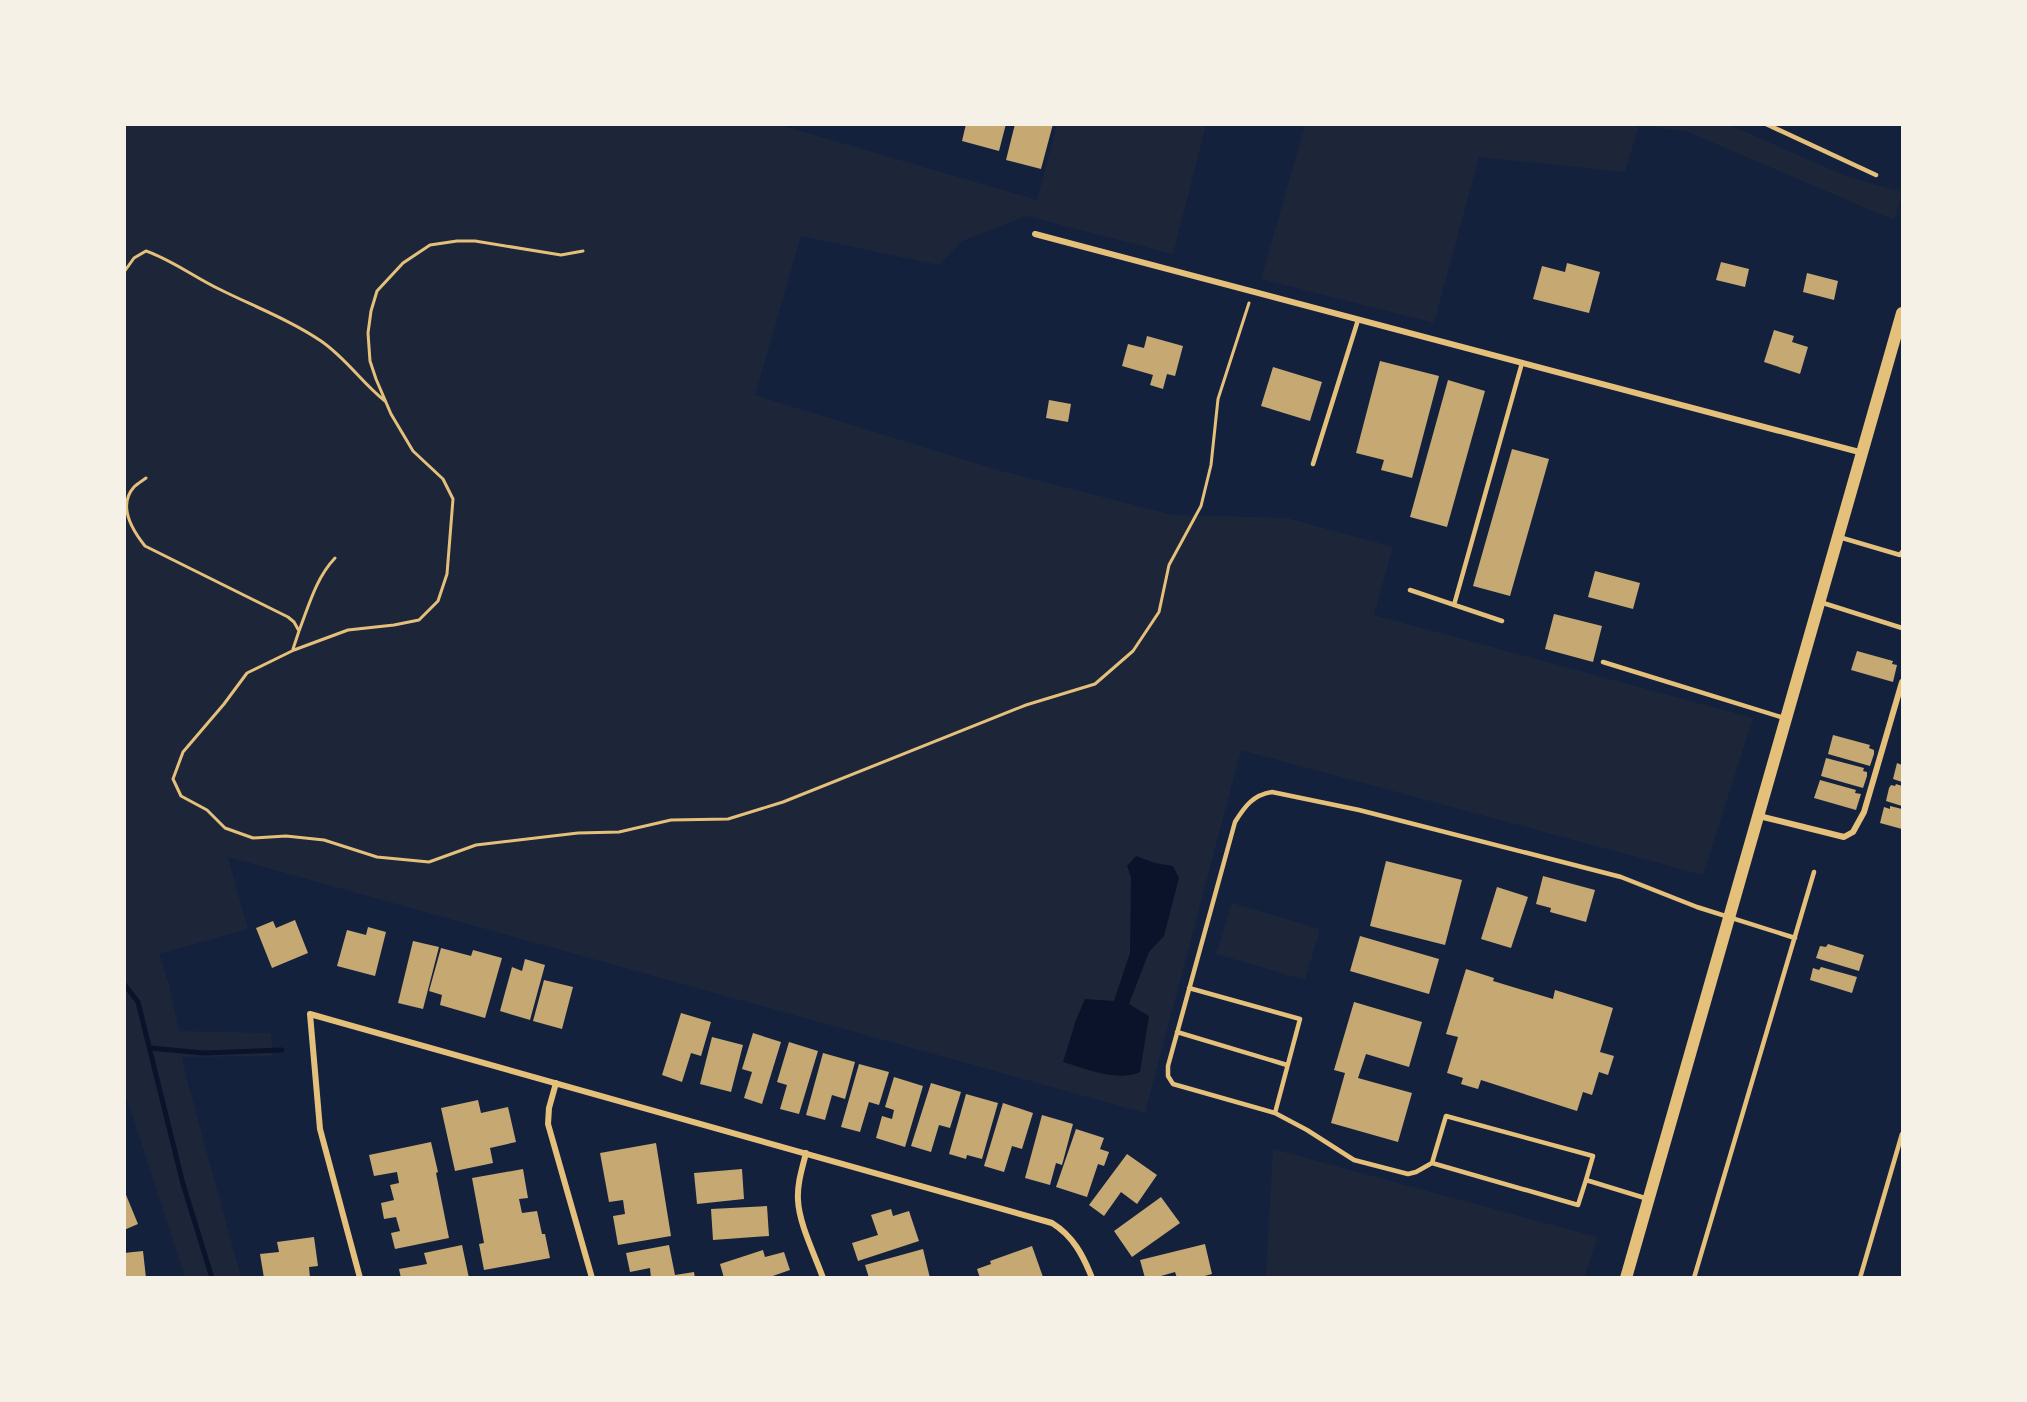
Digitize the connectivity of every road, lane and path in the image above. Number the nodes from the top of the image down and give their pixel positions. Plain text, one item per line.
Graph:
1 (1766, 124) edge
2 (1876, 175) dead end
3 (1035, 234) dead end
4 (583, 250) dead end
5 (124, 272) edge
6 (1253, 292) junction
7 (1358, 320) junction
8 (1901, 321) edge
9 (1522, 363) junction
10 (386, 403) junction
11 (1863, 453) junction
12 (1313, 464) dead end
13 (146, 478) dead end
14 (1839, 537) junction
15 (1902, 552) edge
16 (335, 558) dead end
17 (1410, 590) dead end
18 (1820, 602) junction
19 (1454, 605) junction
20 (1502, 621) dead end
21 (1902, 628) edge
22 (299, 631) junction
23 (292, 651) junction
24 (1603, 662) dead end
25 (1902, 682) edge
26 (1787, 718) junction
27 (1759, 816) junction
28 (1814, 872) dead end
29 (1730, 917) junction
30 (1795, 938) junction
31 (1189, 988) junction
32 (1177, 1032) junction
33 (1287, 1065) junction
34 (556, 1083) junction
35 (1275, 1113) junction
36 (1902, 1134) edge
37 (806, 1153) junction
38 (1432, 1163) junction
39 (1586, 1180) junction
40 (1648, 1199) junction
41 (360, 1278) edge
42 (592, 1278) edge
43 (824, 1278) edge
44 (1092, 1278) edge
45 (1626, 1278) edge
46 (1694, 1278) edge
47 (1860, 1278) edge

1 - 2 lane
3 - 6 street
4 - 10 path
5 - 10 path
6 - 7 street
6 - 23 path
7 - 9 street
7 - 12 lane
8 - 11 main road
9 - 11 street
9 - 19 lane
10 - 23 path
11 - 14 main road
13 - 22 path
14 - 15 lane
14 - 18 main road
16 - 22 path
17 - 19 lane
18 - 21 lane
18 - 26 main road
19 - 20 lane
22 - 23 path
24 - 26 lane
25 - 27 street
26 - 27 main road
27 - 29 main road
28 - 30 lane
29 - 30 lane
29 - 31 lane
29 - 40 main road
30 - 46 lane
31 - 32 lane
31 - 33 lane
32 - 33 lane
32 - 35 lane
33 - 35 lane
34 - 37 street
34 - 41 street
34 - 42 street
35 - 38 lane
36 - 47 lane
37 - 43 street
37 - 44 street
38 - 39 lane
38 - 39 lane
39 - 40 lane
40 - 45 main road

